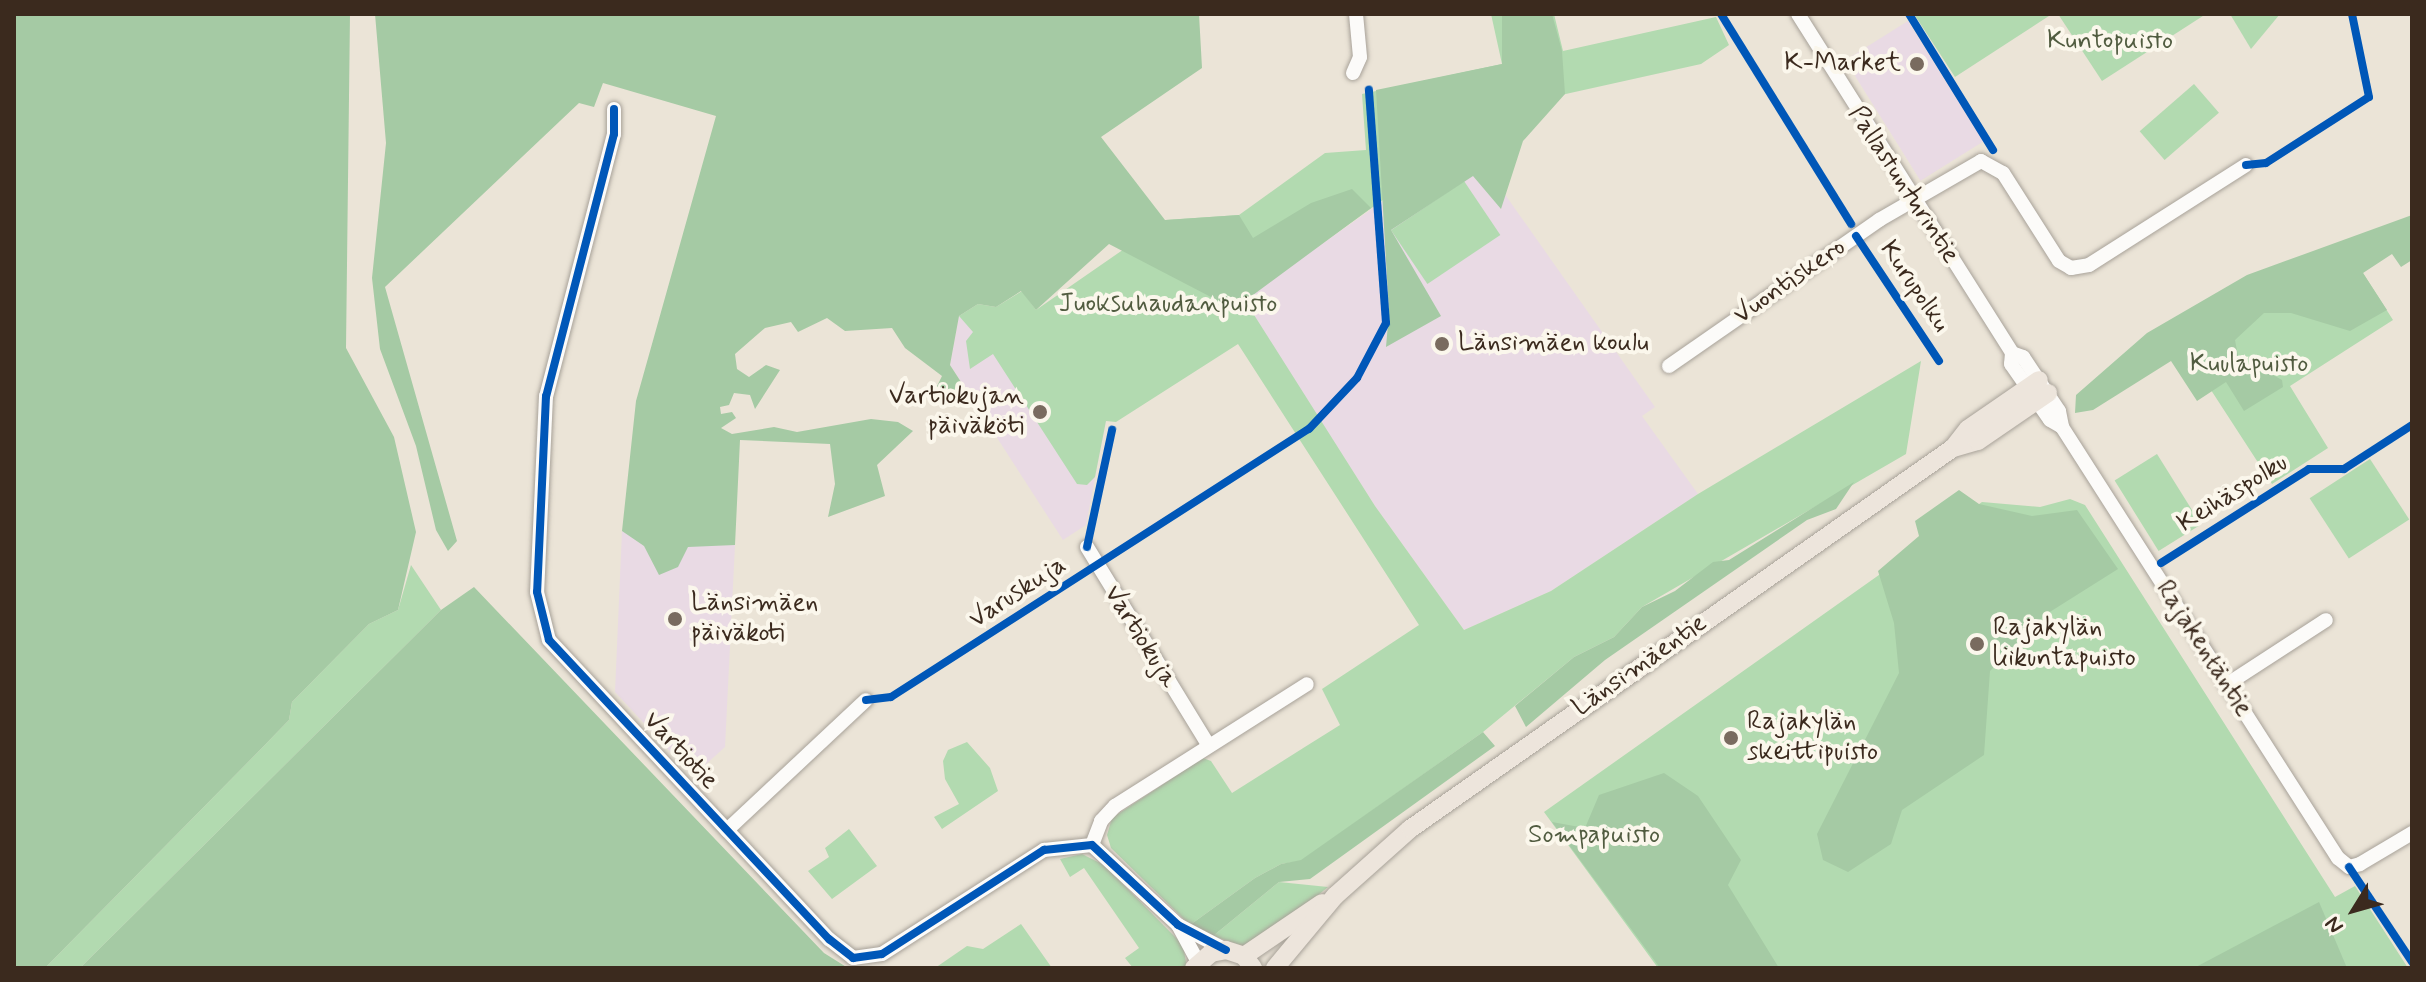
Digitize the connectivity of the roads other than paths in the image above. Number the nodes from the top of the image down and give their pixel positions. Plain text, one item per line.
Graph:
1 (1356, 14) edge
2 (1800, 19) edge
3 (1353, 73) dead end
4 (614, 109) dead end
5 (2246, 165) dead end
6 (1912, 200) junction
7 (1669, 366) dead end
8 (2038, 391) junction
9 (1087, 547) dead end
10 (2326, 620) dead end
11 (1307, 684) dead end
12 (2226, 685) junction
13 (866, 700) dead end
14 (1209, 746) junction
15 (727, 830) junction
16 (2412, 833) edge
17 (1092, 845) junction
18 (1335, 896) junction
19 (1178, 925) junction
20 (1241, 958) edge
21 (1196, 965) edge
22 (1275, 968) edge

1 - 3 street
2 - 6 street, Pallastunturintie
4 - 15 street, Vartiotie
5 - 6 street, Vuontiskero
6 - 7 street, Vuontiskero
6 - 8 street, Pallastunturintie
8 - 12 street, Rajakentäntie
8 - 18 main road, Länsimäentie
9 - 14 street, Vartiokuja
10 - 12 street
11 - 14 street
12 - 16 street, Rajakentäntie
13 - 15 street
14 - 17 street
15 - 17 street, Vartiotie
17 - 19 street
18 - 20 main road, Länsimäentie
18 - 22 main road, Länsimäentie
19 - 20 street
19 - 21 street
20 - 21 main road, Länsimäentie

